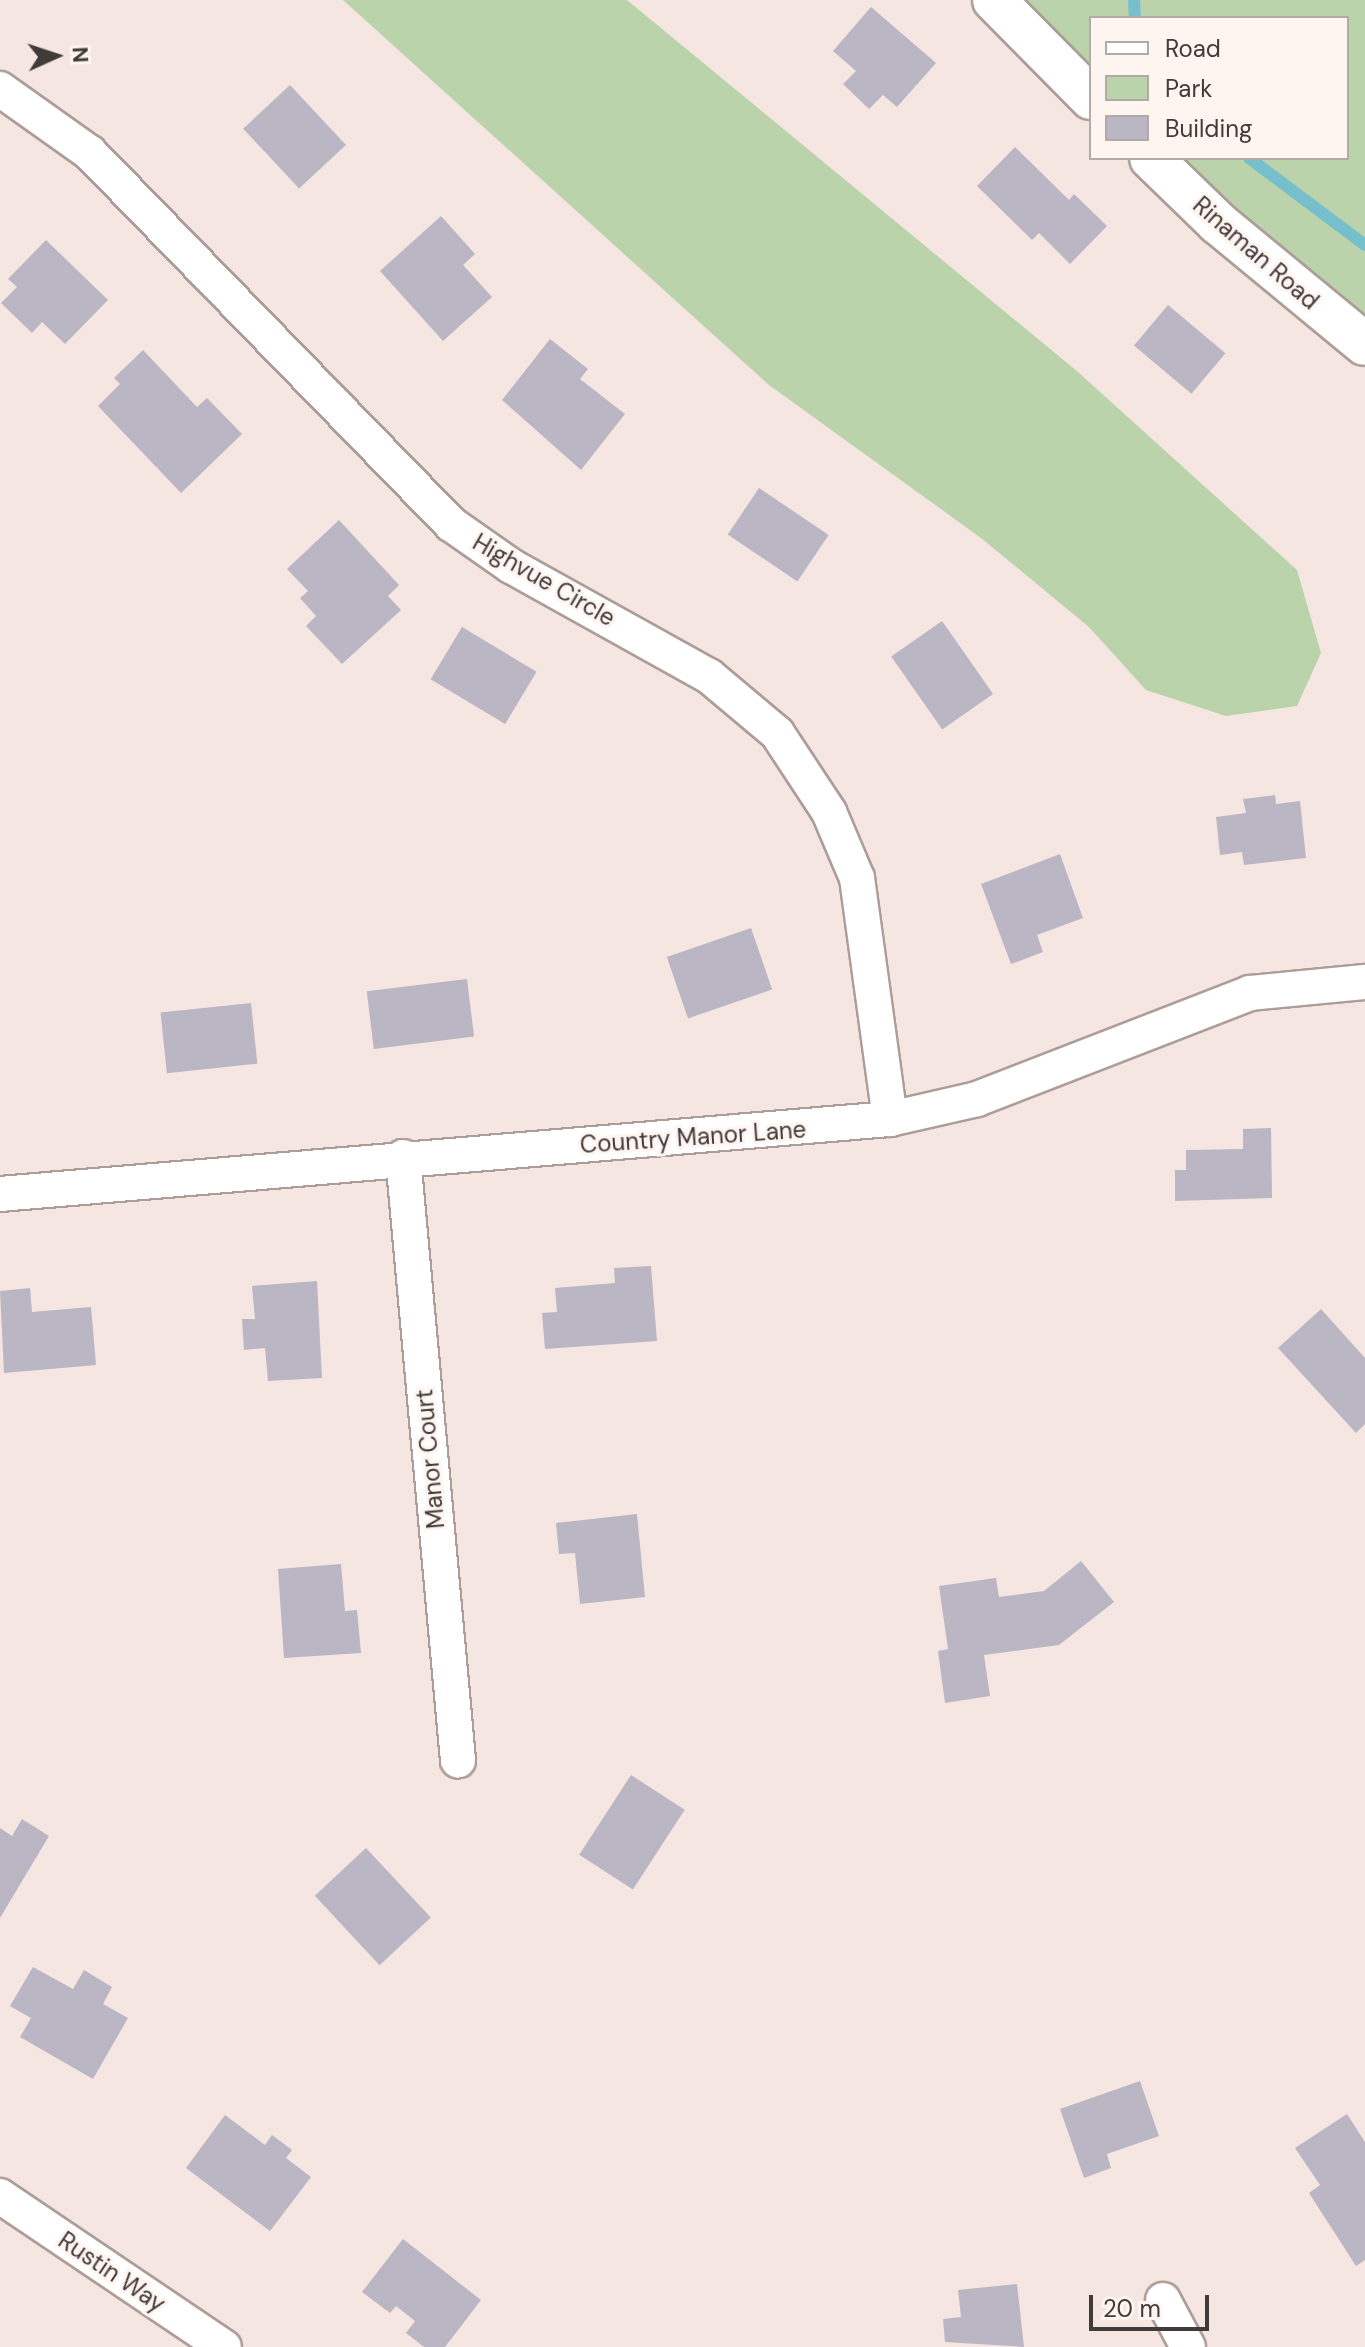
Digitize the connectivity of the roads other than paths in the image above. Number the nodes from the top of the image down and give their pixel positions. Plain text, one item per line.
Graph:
1 (994, 0) edge
2 (0, 89) edge
3 (1089, 96) edge
4 (1153, 160) edge
5 (1365, 344) edge
6 (1365, 982) edge
7 (890, 1119) junction
8 (403, 1157) junction
9 (0, 1194) edge
10 (458, 1760) dead end
11 (0, 2196) edge
12 (1163, 2300) dead end
13 (224, 2347) edge
14 (1188, 2347) edge

1 - 3 street
2 - 7 street, Highvue Circle
4 - 5 street, Rinaman Road
6 - 7 street, Country Manor Lane
7 - 8 street, Country Manor Lane
8 - 9 street, Country Manor Lane
8 - 10 street, Manor Court
11 - 13 street, Rustin Way
12 - 14 street

